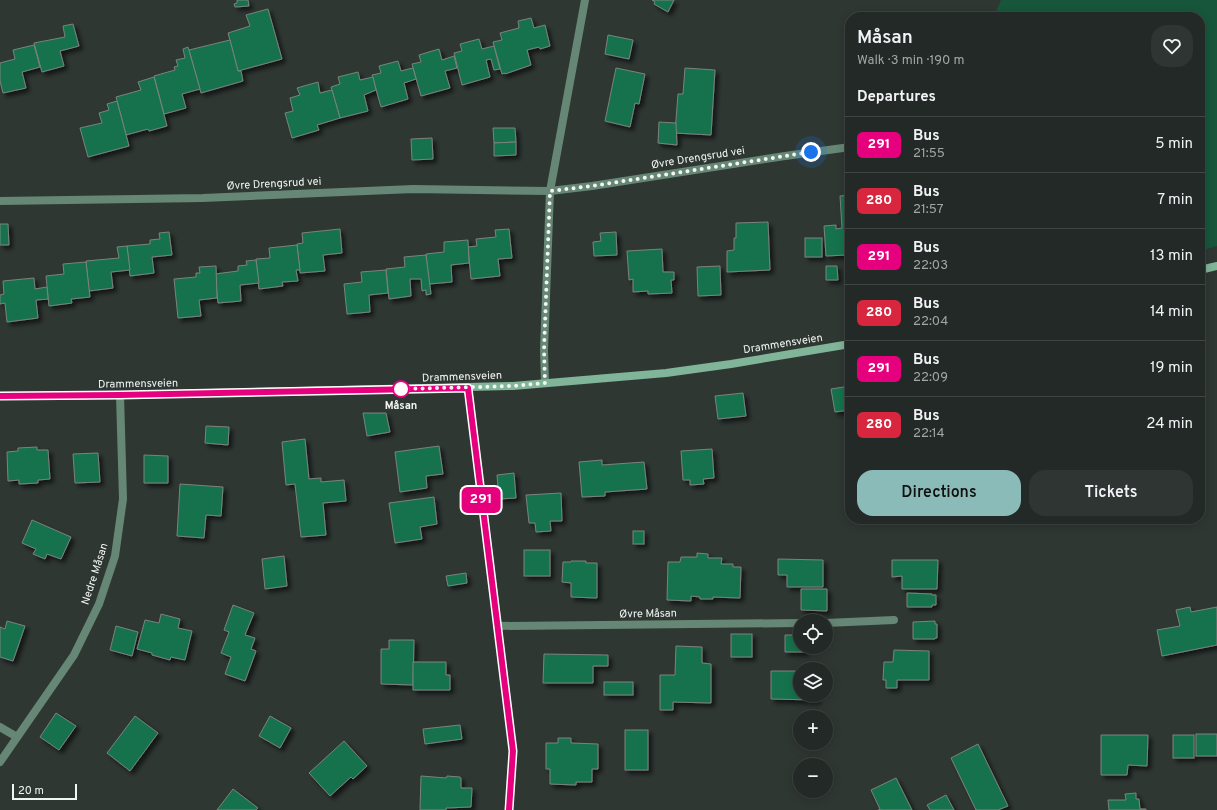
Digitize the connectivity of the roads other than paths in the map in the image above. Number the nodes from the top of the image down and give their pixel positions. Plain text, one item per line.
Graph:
1 (585, 0) edge
2 (845, 148) edge
3 (550, 191) junction
4 (0, 201) edge
5 (1217, 266) edge
6 (1205, 269) edge
7 (845, 345) edge
8 (545, 383) junction
9 (468, 388) junction
10 (120, 395) junction
11 (0, 396) edge
12 (894, 620) dead end
13 (793, 623) edge
14 (833, 623) edge
15 (497, 626) junction
16 (0, 727) edge
17 (17, 737) junction
18 (0, 762) edge
19 (509, 810) edge

1 - 3 street
2 - 3 street, Øvre Drengsrud vei
3 - 4 street, Øvre Drengsrud vei
3 - 8 street
5 - 6 main road
7 - 8 main road, Drammensveien
8 - 9 main road, Drammensveien
9 - 10 main road, Drammensveien
9 - 15 street
10 - 11 main road, Drammensveien
10 - 17 street, Nedre Måsan
12 - 14 street
13 - 15 street, Øvre Måsan
15 - 19 street
16 - 17 street
17 - 18 street, Nedre Måsan

